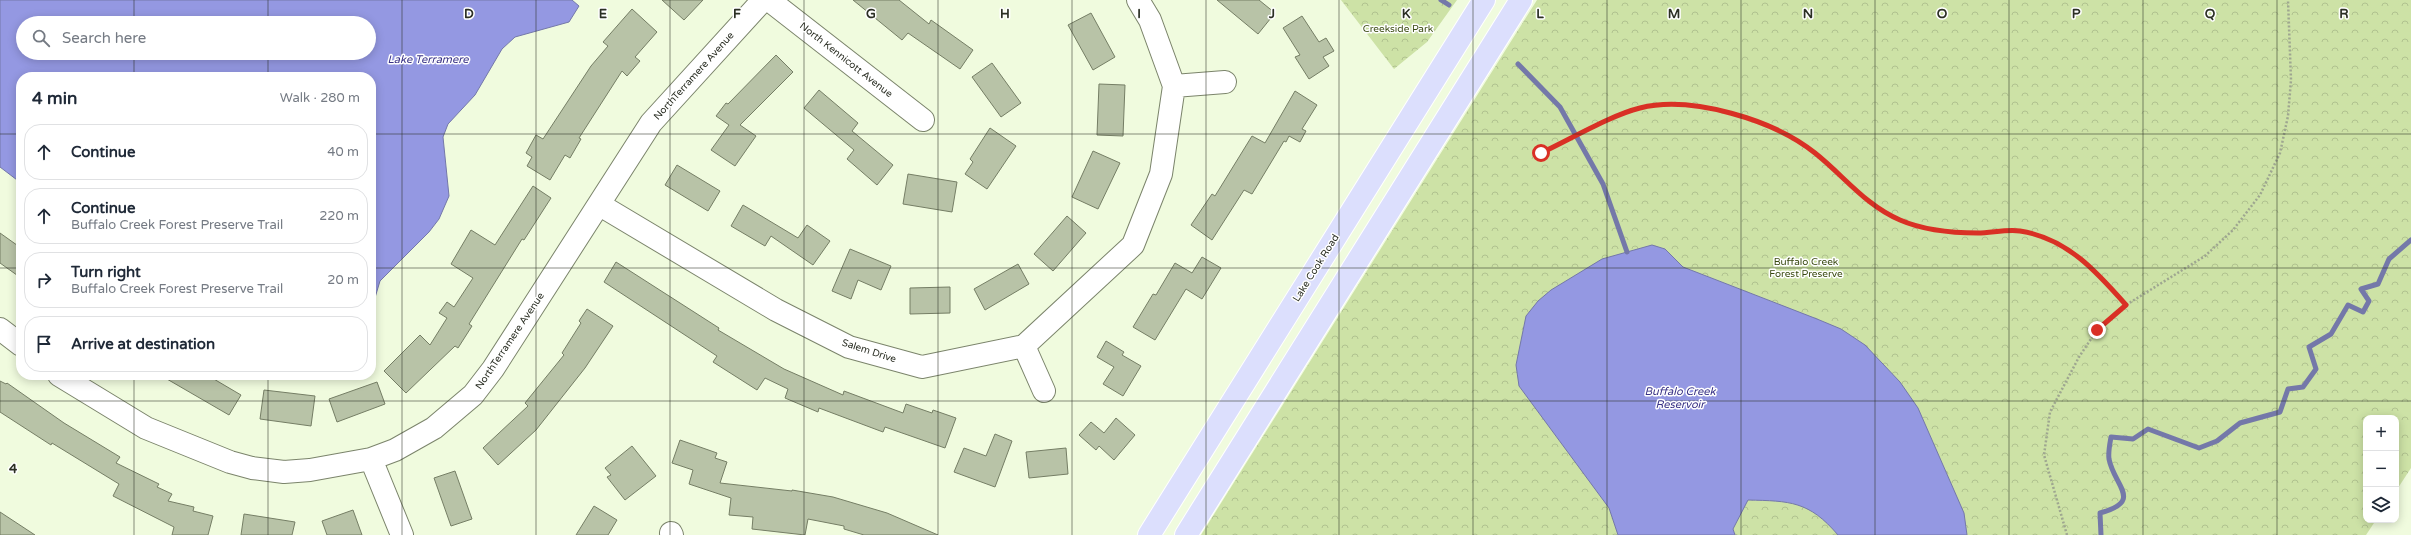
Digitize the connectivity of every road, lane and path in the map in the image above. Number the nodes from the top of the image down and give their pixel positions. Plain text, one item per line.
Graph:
1 (763, 0) edge
2 (769, 0) edge
3 (1138, 0) edge
4 (1484, 0) edge
5 (1521, 0) edge
6 (2288, 0) edge
7 (1225, 82) dead end
8 (1174, 86) junction
9 (923, 120) dead end
10 (1541, 153) dead end
11 (600, 205) junction
12 (2126, 305) junction
13 (0, 329) edge
14 (16, 341) edge
15 (1024, 346) junction
16 (67, 380) edge
17 (1044, 391) dead end
18 (371, 459) junction
19 (402, 535) edge
20 (1149, 535) edge
21 (1186, 535) edge
22 (2067, 535) edge

1 - 11 street, NorthTerramere Avenue
2 - 9 street, North Kennicott Avenue
3 - 8 street
4 - 20 main road, Lake Cook Road
5 - 21 main road
6 - 12 path
7 - 8 street
8 - 15 street
10 - 12 path
11 - 15 street, Salem Drive
11 - 18 street, NorthTerramere Avenue
12 - 22 path
13 - 14 street
15 - 17 street
16 - 18 street, NorthTerramere Avenue
18 - 19 street

